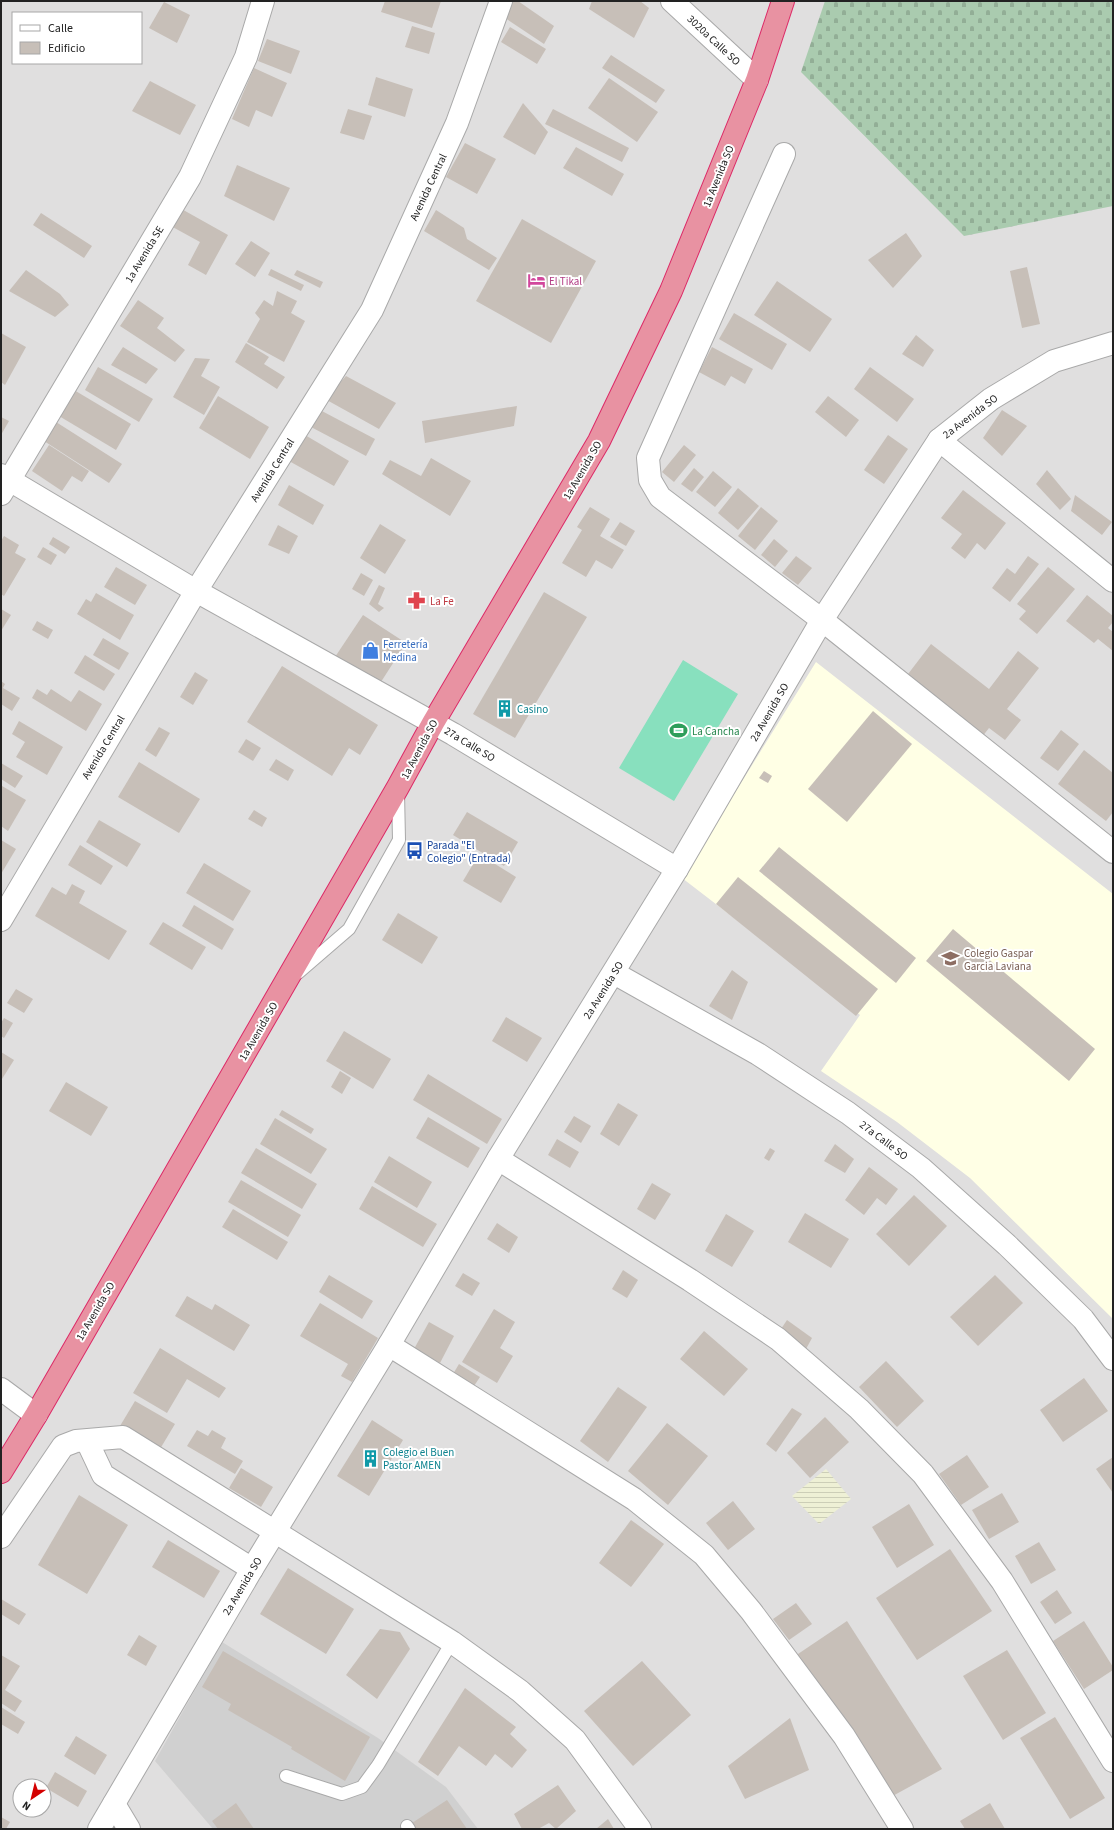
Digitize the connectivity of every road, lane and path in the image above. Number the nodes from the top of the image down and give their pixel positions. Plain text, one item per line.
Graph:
1 (263, 1) edge
2 (501, 1) edge
3 (672, 1) edge
4 (783, 1) edge
5 (757, 80) junction
6 (784, 154) dead end
7 (1113, 343) edge
8 (939, 440) junction
9 (4, 483) edge
10 (1113, 581) edge
11 (196, 591) junction
12 (822, 620) junction
13 (433, 723) junction
14 (1113, 852) edge
15 (677, 869) junction
16 (1, 920) edge
17 (614, 973) junction
18 (498, 1159) junction
19 (389, 1345) junction
20 (1113, 1359) edge
21 (1, 1389) edge
22 (36, 1415) junction
23 (87, 1441) junction
24 (1, 1472) edge
25 (274, 1532) junction
26 (1, 1538) edge
27 (252, 1569) junction
28 (452, 1642) junction
29 (1113, 1761) edge
30 (286, 1776) dead end
31 (114, 1804) junction
32 (99, 1829) edge
33 (129, 1829) edge
34 (640, 1829) edge
35 (902, 1829) edge

1 - 9 street, 1a Avenida SE
2 - 11 street, Avenida Central
3 - 5 street, 3020a Calle SO
4 - 5 highway, 1a Avenida SO
5 - 13 highway, 1a Avenida SO
6 - 12 street
7 - 8 street, 2a Avenida SO
8 - 10 street
8 - 12 street, 2a Avenida SO
9 - 11 street, 27a Calle SO
11 - 13 street, 27a Calle SO
11 - 16 street, Avenida Central
12 - 14 street
12 - 15 street, 2a Avenida SO
13 - 15 street, 27a Calle SO
13 - 22 highway, 1a Avenida SO
15 - 17 street, 2a Avenida SO
17 - 18 street, 2a Avenida SO
17 - 20 street, 27a Calle SO
18 - 19 street, 2a Avenida SO
18 - 29 street
19 - 25 street, 2a Avenida SO
19 - 35 street
21 - 22 street
22 - 24 highway, 1a Avenida SO
23 - 25 street
23 - 26 street
23 - 27 street
25 - 27 street, 2a Avenida SO
25 - 28 street
27 - 31 street, 2a Avenida SO
28 - 30 lane
28 - 34 street
31 - 32 street, 2a Avenida SO
31 - 33 street

